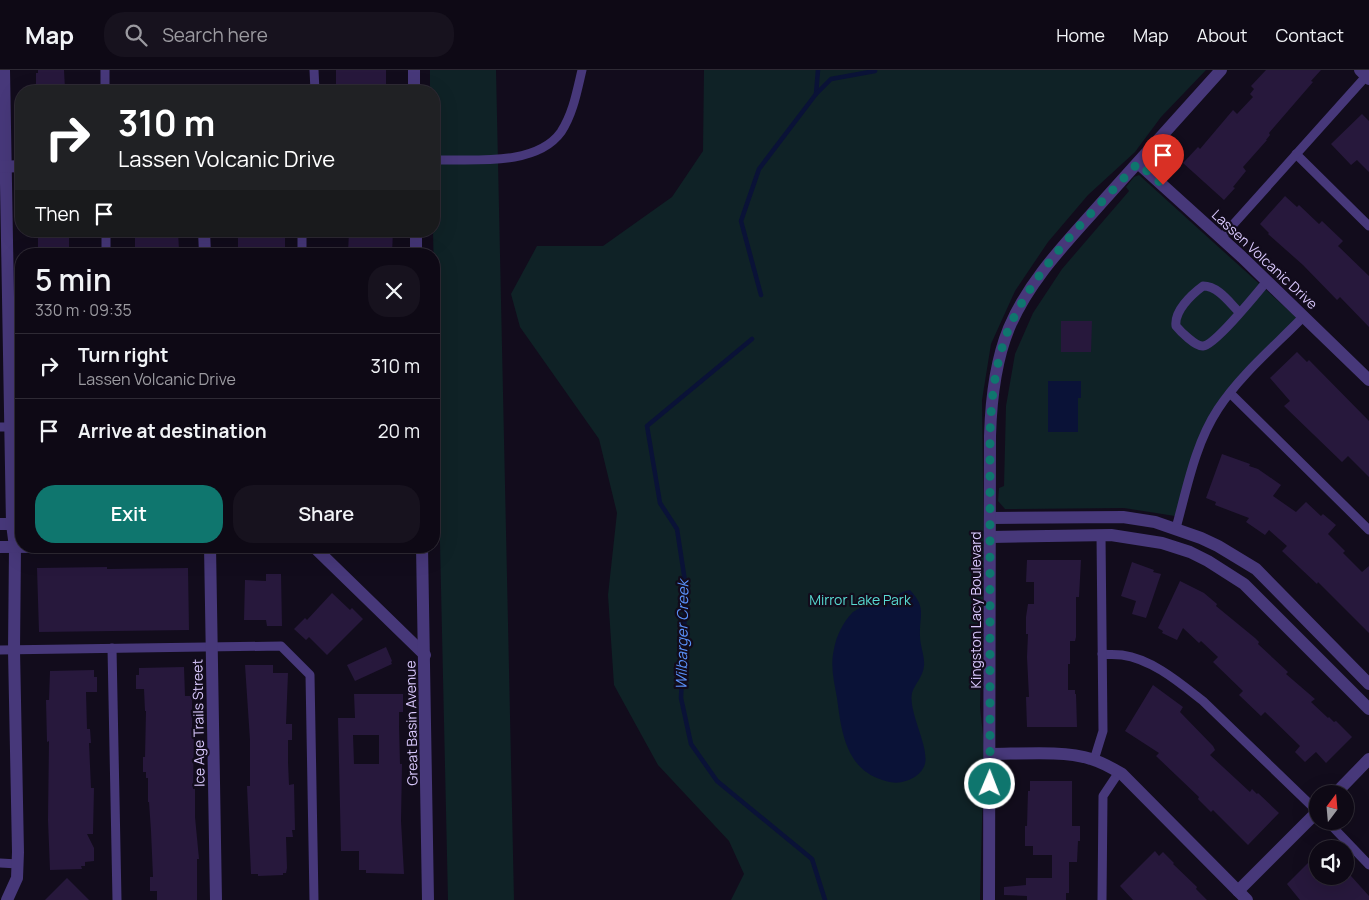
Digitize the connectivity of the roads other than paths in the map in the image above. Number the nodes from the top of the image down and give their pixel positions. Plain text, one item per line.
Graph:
1 (4, 70) edge
2 (105, 70) edge
3 (314, 70) edge
4 (414, 70) edge
5 (582, 70) edge
6 (1221, 70) edge
7 (1366, 74) edge
8 (106, 85) edge
9 (314, 85) edge
10 (414, 85) edge
11 (1296, 154) junction
12 (440, 160) edge
13 (1138, 163) junction
14 (3, 167) edge
15 (1369, 226) edge
16 (1221, 238) junction
17 (1267, 280) junction
18 (1239, 312) junction
19 (1304, 316) junction
20 (1369, 380) edge
21 (1230, 392) junction
22 (10, 427) edge
23 (990, 518) junction
24 (11, 524) edge
25 (1176, 528) junction
26 (1369, 530) edge
27 (1101, 535) junction
28 (990, 537) junction
29 (0, 547) edge
30 (15, 547) junction
31 (210, 553) edge
32 (320, 553) edge
33 (422, 553) edge
34 (212, 646) junction
35 (112, 648) junction
36 (0, 650) edge
37 (14, 650) junction
38 (1102, 654) junction
39 (425, 655) junction
40 (1369, 684) edge
41 (1369, 709) edge
42 (990, 754) junction
43 (1369, 759) edge
44 (1094, 760) junction
45 (1119, 772) junction
46 (1344, 785) edge
47 (1309, 804) edge
48 (1309, 820) edge
49 (1336, 830) edge
50 (0, 863) edge
51 (18, 864) junction
52 (1369, 864) edge
53 (1238, 890) junction
54 (10, 899) edge
55 (117, 900) edge
56 (216, 900) edge
57 (314, 900) edge
58 (428, 900) edge
59 (989, 900) edge
60 (1102, 900) edge
61 (1247, 900) edge

1 - 14 street
2 - 8 lane
3 - 9 lane
4 - 10 street
5 - 12 lane
6 - 13 street, Kingston Lacy Boulevard
7 - 11 lane
11 - 15 lane
11 - 16 lane
13 - 16 street, Lassen Volcanic Drive
13 - 23 street, Kingston Lacy Boulevard
14 - 22 street
16 - 17 street, Lassen Volcanic Drive
17 - 18 lane
17 - 19 street, Lassen Volcanic Drive
18 - 18 lane
19 - 20 street, Lassen Volcanic Drive
19 - 21 lane
21 - 25 lane
21 - 26 lane
22 - 24 street
23 - 25 street
23 - 28 street, Kingston Lacy Boulevard
24 - 30 street
25 - 40 street
27 - 28 street
27 - 38 lane
27 - 41 street
28 - 42 street, Kingston Lacy Boulevard
29 - 30 street
30 - 37 street
31 - 34 street, Ice Age Trails Street
32 - 39 street
33 - 39 street, Great Basin Avenue
34 - 35 lane
34 - 56 street, Ice Age Trails Street
34 - 57 lane
35 - 37 lane
35 - 55 lane
36 - 37 lane
37 - 51 street
38 - 44 lane
38 - 47 lane
39 - 58 street, Great Basin Avenue
42 - 44 street
42 - 59 street, Kingston Lacy Boulevard
43 - 46 street
44 - 45 street
45 - 53 street
45 - 60 lane
48 - 53 street
49 - 52 lane
50 - 51 lane
51 - 54 street
53 - 61 street

